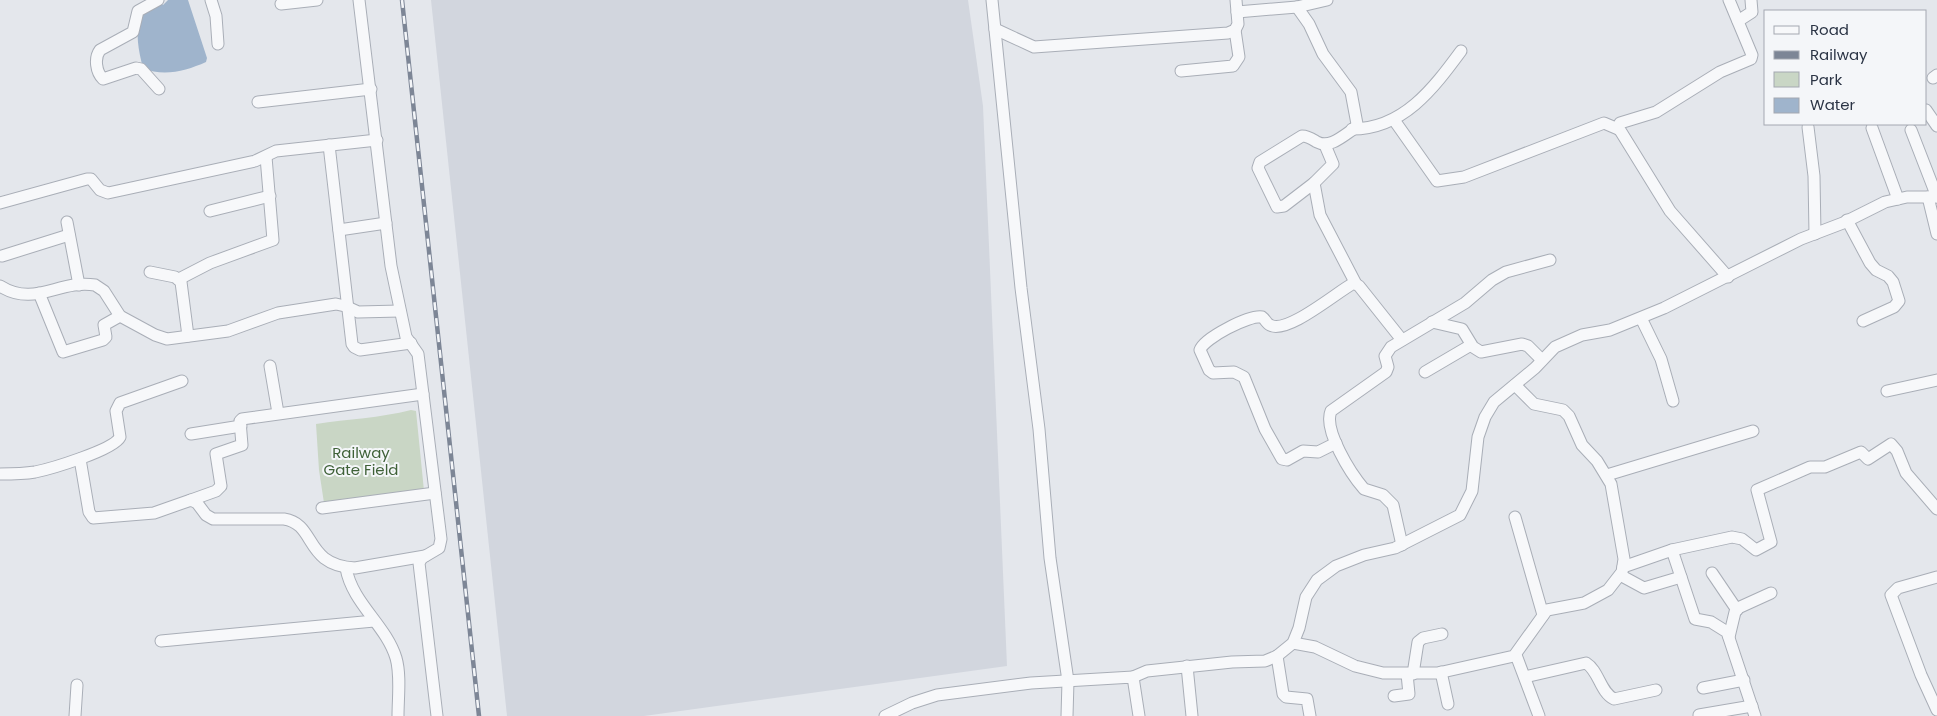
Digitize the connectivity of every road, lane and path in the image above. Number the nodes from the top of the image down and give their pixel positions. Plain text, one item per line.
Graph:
1 (158, 0) edge
2 (211, 0) edge
3 (317, 0) edge
4 (359, 0) edge
5 (992, 0) edge
6 (1236, 0) edge
7 (1327, 0) edge
8 (1729, 0) edge
9 (1751, 0) edge
10 (281, 4) dead end
11 (1297, 7) junction
12 (1237, 12) junction
13 (1738, 22) junction
14 (995, 29) junction
15 (1235, 30) junction
16 (218, 44) dead end
17 (1461, 52) dead end
18 (1181, 72) dead end
19 (159, 89) dead end
20 (371, 89) junction
21 (258, 102) dead end
22 (1927, 111) edge
23 (1394, 120) junction
24 (1937, 126) edge
25 (1808, 127) dead end
26 (1872, 128) dead end
27 (1352, 129) junction
28 (1618, 129) junction
29 (1911, 130) dead end
30 (377, 140) junction
31 (329, 145) junction
32 (1325, 145) junction
33 (266, 157) junction
34 (1314, 183) junction
35 (270, 196) junction
36 (1934, 197) edge
37 (1898, 199) junction
38 (0, 204) edge
39 (210, 211) dead end
40 (1847, 220) junction
41 (67, 222) dead end
42 (386, 223) junction
43 (339, 230) junction
44 (1815, 234) junction
45 (1937, 234) edge
46 (69, 235) junction
47 (2, 256) dead end
48 (1550, 260) dead end
49 (150, 272) dead end
50 (1728, 277) junction
51 (179, 279) junction
52 (1356, 284) junction
53 (0, 286) edge
54 (79, 286) junction
55 (39, 293) junction
56 (347, 307) junction
57 (400, 311) junction
58 (120, 316) junction
59 (1641, 318) junction
60 (1863, 321) dead end
61 (1432, 322) junction
62 (188, 336) junction
63 (1402, 340) junction
64 (411, 343) junction
65 (1471, 345) junction
66 (1542, 360) junction
67 (270, 366) dead end
68 (1425, 372) dead end
69 (182, 380) dead end
70 (1937, 380) edge
71 (1515, 385) junction
72 (1887, 391) dead end
73 (423, 394) junction
74 (1673, 401) dead end
75 (278, 413) junction
76 (241, 426) junction
77 (1753, 431) dead end
78 (191, 434) dead end
79 (1336, 443) junction
80 (80, 459) junction
81 (0, 474) edge
82 (1607, 475) junction
83 (435, 493) junction
84 (191, 500) junction
85 (322, 508) dead end
86 (1937, 509) edge
87 (1515, 517) dead end
88 (1402, 545) junction
89 (1672, 550) junction
90 (425, 556) junction
91 (346, 568) junction
92 (1621, 571) junction
93 (1712, 573) dead end
94 (1681, 577) junction
95 (1937, 577) edge
96 (1771, 593) dead end
97 (1737, 610) junction
98 (1543, 615) junction
99 (374, 621) junction
100 (1442, 634) dead end
101 (1729, 637) junction
102 (161, 640) dead end
103 (1293, 643) junction
104 (1516, 654) junction
105 (1277, 656) junction
106 (1187, 666) junction
107 (1441, 672) junction
108 (1410, 674) junction
109 (1133, 677) junction
110 (1525, 677) junction
111 (1744, 680) junction
112 (1068, 681) junction
113 (77, 686) dead end
114 (1703, 688) dead end
115 (1656, 690) dead end
116 (1394, 696) dead end
117 (1448, 704) dead end
118 (1937, 710) edge
119 (1753, 711) edge
120 (1699, 715) dead end
121 (75, 716) edge
122 (398, 716) edge
123 (437, 716) edge
124 (885, 716) edge
125 (1067, 716) edge
126 (1139, 716) edge
127 (1192, 716) edge
128 (1310, 716) edge
129 (1539, 716) edge

1 - 19 street
2 - 16 street
3 - 10 street
4 - 20 street
5 - 14 street
6 - 12 street
7 - 11 street
8 - 13 street
9 - 13 street
11 - 12 street
11 - 27 street
12 - 15 street
13 - 28 street
14 - 15 street
14 - 112 street
15 - 18 street
17 - 23 street
20 - 21 street
20 - 30 street
22 - 24 street
23 - 27 street
23 - 28 street
25 - 44 street
26 - 37 street
27 - 32 street
28 - 50 street
29 - 36 street
30 - 31 street
30 - 42 street
31 - 33 street
31 - 43 street
32 - 34 street
32 - 34 street
33 - 35 street
33 - 38 street
34 - 52 street
35 - 39 street
35 - 51 street
36 - 37 street
36 - 45 street
37 - 40 street
40 - 44 street
40 - 60 street
41 - 46 street
42 - 43 street
42 - 57 street
43 - 56 street
44 - 50 street
46 - 47 street
46 - 54 street
48 - 61 street
49 - 51 street
50 - 59 street
51 - 62 street
52 - 63 street
52 - 79 street
53 - 55 street
54 - 55 street
54 - 58 street
55 - 58 street
56 - 57 street
56 - 62 street
56 - 64 street
57 - 64 street
58 - 62 street
59 - 66 street
59 - 74 street
61 - 63 street
61 - 65 street
63 - 79 street
64 - 73 street
65 - 66 street
65 - 68 street
66 - 71 street
67 - 75 street
69 - 80 street
70 - 72 street
71 - 82 street
71 - 88 street
73 - 75 street
73 - 83 street
75 - 76 street
76 - 78 street
76 - 84 street
77 - 82 street
79 - 88 street
80 - 81 street
80 - 84 street
82 - 92 street
83 - 85 street
83 - 90 street
84 - 91 street
86 - 89 street
87 - 98 street
88 - 103 street
89 - 92 street
89 - 94 street
90 - 91 street
90 - 123 street
91 - 99 street
92 - 94 street
92 - 98 street
93 - 97 street
94 - 101 street
95 - 118 street
96 - 97 street
97 - 101 street
98 - 104 street
99 - 102 street
99 - 122 street
100 - 108 street
101 - 111 street
103 - 105 street
103 - 108 street
104 - 107 street
104 - 110 street
105 - 106 street
105 - 128 street
106 - 109 street
106 - 127 street
107 - 108 street
107 - 117 street
108 - 116 street
109 - 112 street
109 - 126 street
110 - 115 street
110 - 129 street
111 - 114 street
111 - 119 street
112 - 124 street
112 - 125 street
113 - 121 street
119 - 120 street

